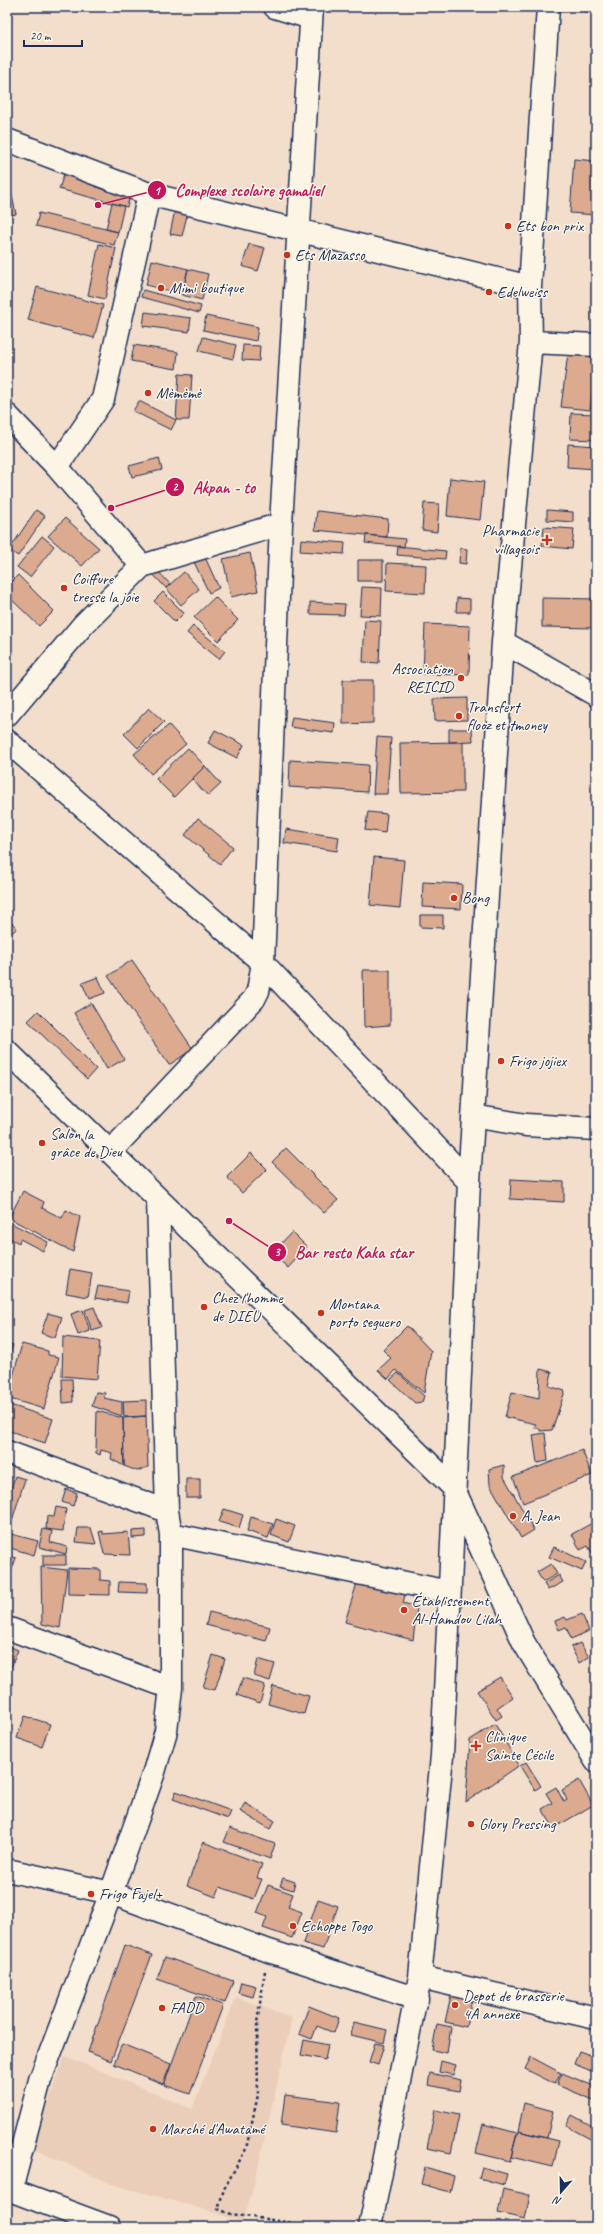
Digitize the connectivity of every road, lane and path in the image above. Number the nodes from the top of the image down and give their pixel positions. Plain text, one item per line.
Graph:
1 (275, 7) edge
2 (548, 7) edge
3 (312, 12) edge
4 (7, 140) edge
5 (149, 194) junction
6 (298, 231) junction
7 (530, 287) junction
8 (531, 342) junction
9 (596, 345) edge
10 (7, 415) edge
11 (57, 467) junction
12 (281, 524) junction
13 (142, 566) junction
14 (503, 642) junction
15 (596, 695) edge
16 (7, 715) edge
17 (7, 741) edge
18 (263, 963) junction
19 (7, 1051) edge
20 (473, 1116) junction
21 (596, 1129) edge
22 (111, 1151) junction
23 (469, 1182) junction
24 (158, 1199) junction
25 (7, 1452) edge
26 (453, 1487) junction
27 (167, 1511) junction
28 (172, 1534) junction
29 (449, 1592) junction
30 (7, 1628) edge
31 (171, 1688) junction
32 (596, 1761) edge
33 (7, 1870) edge
34 (111, 1893) junction
35 (269, 1951) junction
36 (420, 1977) junction
37 (417, 1999) junction
38 (596, 2018) edge
39 (9, 2190) edge
40 (109, 2227) edge
41 (320, 2227) edge
42 (370, 2227) edge

1 - 3 street
2 - 7 street
3 - 6 street
4 - 5 street
5 - 6 street
5 - 11 street
6 - 7 street
6 - 12 street
7 - 8 street
8 - 9 street
8 - 14 street
10 - 11 street
11 - 13 street
12 - 13 street
12 - 18 street
13 - 16 street
14 - 15 street
14 - 20 street
17 - 18 street
18 - 22 street
18 - 23 street
19 - 22 street
20 - 21 street
20 - 23 street
22 - 24 street
23 - 26 street
24 - 26 street
24 - 27 street
25 - 27 street
26 - 29 street
26 - 32 street
27 - 28 street
28 - 29 street
28 - 31 street
29 - 36 street
30 - 31 street
31 - 34 street
33 - 34 street
34 - 35 street
34 - 39 street
35 - 37 street
35 - 41 path
36 - 37 street
36 - 38 street
37 - 42 street
39 - 40 street

